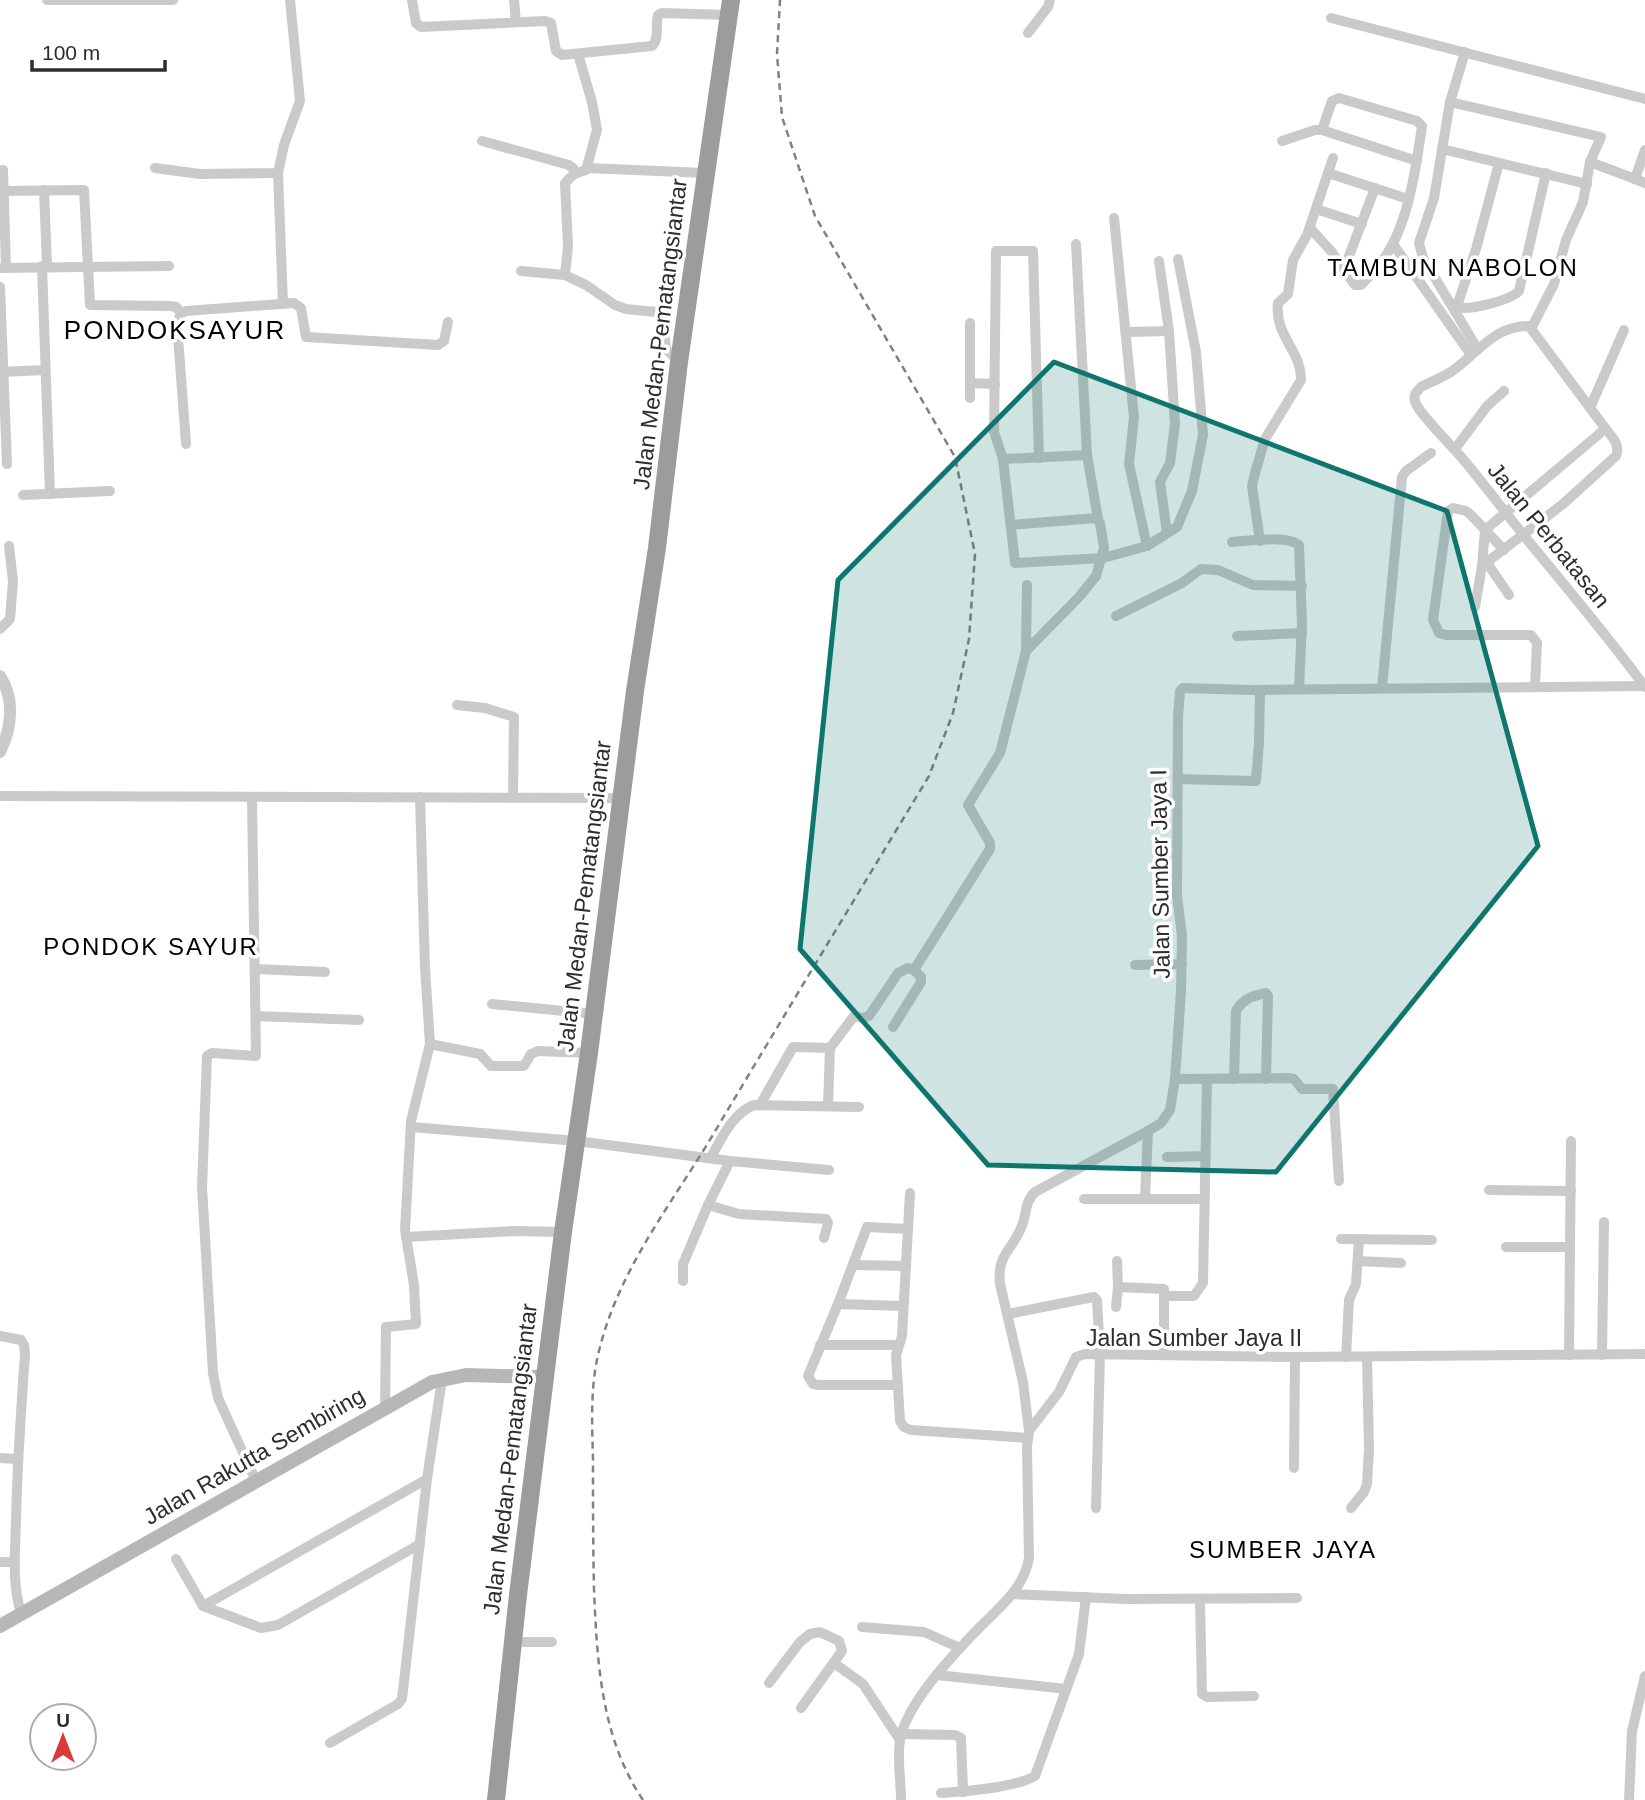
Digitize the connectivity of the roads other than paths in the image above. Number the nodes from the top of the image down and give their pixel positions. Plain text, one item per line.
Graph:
1 (47, 0) edge
2 (98, 0) edge
3 (173, 0) edge
4 (290, 0) edge
5 (412, 0) edge
6 (514, 0) edge
7 (1050, 0) edge
8 (730, 8) edge
9 (1331, 18) dead end
10 (516, 22) junction
11 (1028, 33) dead end
12 (1465, 52) junction
13 (578, 54) junction
14 (1645, 99) edge
15 (1450, 102) junction
16 (1322, 130) junction
17 (482, 141) dead end
18 (1282, 141) dead end
19 (1442, 149) junction
20 (1645, 150) edge
21 (1333, 158) dead end
22 (1417, 161) junction
23 (1590, 162) junction
24 (1499, 163) junction
25 (155, 168) dead end
26 (587, 168) junction
27 (3, 170) dead end
28 (278, 173) junction
29 (706, 173) junction
30 (1328, 173) junction
31 (1546, 173) junction
32 (573, 174) junction
33 (1640, 181) edge
34 (1587, 184) junction
35 (1375, 188) junction
36 (44, 190) junction
37 (2, 191) edge
38 (1408, 199) junction
39 (1316, 209) junction
40 (1114, 218) dead end
41 (1362, 224) junction
42 (1310, 228) junction
43 (1076, 244) dead end
44 (1393, 244) junction
45 (1178, 260) dead end
46 (1159, 261) dead end
47 (88, 265) junction
48 (45, 266) junction
49 (169, 266) dead end
50 (3, 268) edge
51 (1345, 269) junction
52 (521, 271) dead end
53 (565, 275) junction
54 (0, 288) edge
55 (283, 304) junction
56 (1456, 309) junction
57 (181, 313) junction
58 (448, 322) dead end
59 (970, 323) dead end
60 (1532, 327) junction
61 (1624, 330) dead end
62 (1169, 331) junction
63 (1126, 332) junction
64 (1474, 351) junction
65 (679, 362) junction
66 (45, 370) junction
67 (2, 372) edge
68 (970, 383) junction
69 (995, 384) junction
70 (1504, 391) dead end
71 (970, 398) dead end
72 (1590, 408) junction
73 (1605, 428) junction
74 (186, 444) dead end
75 (1455, 449) junction
76 (1431, 453) dead end
77 (1087, 455) junction
78 (1039, 458) junction
79 (1003, 459) junction
80 (7, 464) dead end
81 (110, 491) dead end
82 (50, 494) junction
83 (23, 495) dead end
84 (1505, 512) junction
85 (1098, 519) junction
86 (1011, 525) junction
87 (1485, 530) junction
88 (1167, 533) junction
89 (1523, 535) junction
90 (1260, 541) junction
91 (1232, 542) dead end
92 (9, 546) dead end
93 (1147, 546) junction
94 (1504, 550) junction
95 (1103, 558) junction
96 (1485, 565) junction
97 (1027, 585) dead end
98 (1302, 586) junction
99 (1509, 595) dead end
100 (1475, 607) dead end
101 (1116, 616) dead end
102 (0, 629) edge
103 (1302, 633) junction
104 (1237, 636) dead end
105 (1026, 651) junction
106 (0, 676) edge
107 (1535, 687) junction
108 (1645, 687) edge
109 (1382, 688) junction
110 (1299, 689) junction
111 (1260, 690) junction
112 (457, 705) dead end
113 (0, 752) edge
114 (1178, 779) junction
115 (0, 796) edge
116 (421, 797) junction
117 (513, 797) junction
118 (252, 799) junction
119 (622, 799) junction
120 (1182, 964) junction
121 (1135, 965) dead end
122 (255, 969) junction
123 (914, 971) junction
124 (325, 972) dead end
125 (492, 1004) dead end
126 (594, 1014) junction
127 (256, 1016) junction
128 (359, 1020) dead end
129 (893, 1027) dead end
130 (430, 1044) junction
131 (830, 1048) junction
132 (589, 1053) junction
133 (1175, 1079) junction
134 (1234, 1079) junction
135 (1266, 1079) junction
136 (1207, 1080) junction
137 (760, 1105) junction
138 (828, 1106) junction
139 (859, 1107) dead end
140 (411, 1127) junction
141 (1149, 1131) junction
142 (577, 1141) junction
143 (1571, 1141) dead end
144 (1206, 1156) junction
145 (710, 1157) junction
146 (1167, 1157) dead end
147 (730, 1161) junction
148 (829, 1170) dead end
149 (1339, 1181) dead end
150 (1489, 1190) dead end
151 (1571, 1191) junction
152 (910, 1193) dead end
153 (1145, 1198) junction
154 (1084, 1199) dead end
155 (1205, 1199) junction
156 (708, 1205) junction
157 (1604, 1222) dead end
158 (908, 1229) junction
159 (563, 1232) junction
160 (406, 1237) junction
161 (824, 1238) dead end
162 (1341, 1239) dead end
163 (1359, 1239) junction
164 (1432, 1240) dead end
165 (1506, 1247) dead end
166 (1570, 1247) junction
167 (1117, 1261) dead end
168 (1358, 1261) junction
169 (1401, 1263) dead end
170 (853, 1265) junction
171 (906, 1266) junction
172 (683, 1281) dead end
173 (1118, 1287) junction
174 (1165, 1296) junction
175 (838, 1304) junction
176 (903, 1306) junction
177 (1116, 1307) dead end
178 (1008, 1314) junction
179 (0, 1336) edge
180 (820, 1345) junction
181 (899, 1345) junction
182 (1100, 1354) junction
183 (1645, 1354) edge
184 (1164, 1355) junction
185 (1569, 1355) junction
186 (1602, 1355) junction
187 (1295, 1357) junction
188 (1346, 1357) junction
189 (1367, 1357) junction
190 (544, 1377) junction
191 (442, 1379) junction
192 (897, 1385) junction
193 (385, 1408) junction
194 (1029, 1434) junction
195 (0, 1458) edge
196 (17, 1459) junction
197 (1294, 1468) dead end
198 (427, 1479) junction
199 (256, 1481) junction
200 (1096, 1508) dead end
201 (1351, 1508) dead end
202 (420, 1544) junction
203 (176, 1559) dead end
204 (0, 1562) edge
205 (15, 1562) junction
206 (1013, 1594) junction
207 (1086, 1597) junction
208 (1297, 1598) dead end
209 (1200, 1600) junction
210 (203, 1606) junction
211 (22, 1614) junction
212 (0, 1626) edge
213 (862, 1627) dead end
214 (513, 1642) junction
215 (552, 1642) dead end
216 (960, 1647) junction
217 (834, 1663) junction
218 (937, 1675) junction
219 (1645, 1676) edge
220 (769, 1683) dead end
221 (1066, 1689) junction
222 (1254, 1696) dead end
223 (801, 1708) dead end
224 (901, 1737) junction
225 (330, 1743) dead end
226 (962, 1792) junction
227 (941, 1793) dead end
228 (496, 1800) edge
229 (901, 1800) edge
230 (1629, 1800) edge

1 - 2 street
2 - 3 street
4 - 28 street
5 - 10 street
6 - 10 street
7 - 11 street
8 - 13 street
8 - 29 highway, Jalan Medan-Pematangsiantar
9 - 12 street
10 - 13 street
12 - 14 street
12 - 15 street
13 - 26 street
15 - 19 street
15 - 23 street
16 - 18 street
16 - 22 street
16 - 22 street
17 - 32 street
19 - 24 street
19 - 56 street
20 - 33 street
21 - 30 street
22 - 38 street
23 - 33 street
23 - 34 street
24 - 31 street
24 - 56 street
25 - 28 street
26 - 29 street
26 - 32 street
27 - 37 street
28 - 55 street
29 - 65 highway, Jalan Medan-Pematangsiantar
30 - 35 street
30 - 39 street
31 - 34 street
31 - 56 street
32 - 53 street
34 - 60 street
35 - 38 street
35 - 41 street
36 - 37 street
36 - 47 street
36 - 48 street
37 - 50 street
38 - 44 street
39 - 41 street
39 - 42 street
40 - 63 street
41 - 51 street
42 - 51 street
42 - 90 street
43 - 77 street
44 - 51 street
44 - 64 street
45 - 88 street
46 - 62 street
47 - 48 street
47 - 49 street
47 - 57 street
48 - 50 street
48 - 66 street
52 - 53 street
53 - 65 street
54 - 67 street
55 - 57 street
55 - 58 street
56 - 64 street
57 - 74 street
59 - 68 street
60 - 64 street
60 - 72 street
61 - 72 street
62 - 63 street
62 - 88 street
63 - 93 street
64 - 75 street, Jalan Perbatasan
65 - 119 highway, Jalan Medan-Pematangsiantar
66 - 67 street
66 - 82 street
67 - 80 street
68 - 69 street
68 - 71 street
69 - 78 street
69 - 79 street
70 - 75 street
72 - 73 street
73 - 84 street
73 - 89 street
75 - 84 street, Jalan Perbatasan
76 - 109 street
77 - 78 street
77 - 85 street
78 - 79 street
79 - 86 street
81 - 82 street
82 - 83 street
84 - 87 street
84 - 89 street, Jalan Perbatasan
85 - 86 street
85 - 95 street
86 - 95 street
87 - 94 street
87 - 96 street
87 - 107 street
88 - 93 street
89 - 94 street
89 - 108 street, Jalan Perbatasan
90 - 91 street
90 - 98 street
92 - 102 street
93 - 95 street
94 - 96 street
95 - 105 street
96 - 99 street
96 - 100 street
97 - 105 street
98 - 101 street
98 - 103 street
103 - 104 street
103 - 110 street
105 - 123 street
106 - 113 street
107 - 108 street, Jalan Sumber Jaya I
107 - 109 street, Jalan Sumber Jaya I
109 - 110 street, Jalan Sumber Jaya I
110 - 111 street, Jalan Sumber Jaya I
111 - 114 street
111 - 114 street, Jalan Sumber Jaya I
112 - 117 street
114 - 120 street, Jalan Sumber Jaya I
115 - 118 street
116 - 117 street
116 - 118 street
116 - 130 street
117 - 119 street
118 - 122 street
119 - 126 highway, Jalan Medan-Pematangsiantar
120 - 121 street
120 - 133 street, Jalan Sumber Jaya I
122 - 124 street
122 - 127 street
123 - 129 street
123 - 131 street
125 - 126 street
126 - 132 highway, Jalan Medan-Pematangsiantar
127 - 128 street
127 - 199 street
130 - 132 street
130 - 140 street
131 - 137 street
131 - 138 street
132 - 142 highway, Jalan Medan-Pematangsiantar
133 - 136 street
133 - 141 street, Jalan Sumber Jaya I
134 - 135 street
134 - 135 street
134 - 136 street
135 - 149 street
136 - 144 street
137 - 138 street
137 - 145 street
138 - 139 street
140 - 142 street
140 - 160 street
141 - 153 street
141 - 178 street, Jalan Sumber Jaya I
142 - 145 street
142 - 159 highway, Jalan Medan-Pematangsiantar
143 - 151 street
144 - 146 street
144 - 155 street
145 - 147 street
147 - 148 street
147 - 156 street
150 - 151 street
151 - 166 street
152 - 158 street
153 - 154 street
153 - 155 street
155 - 174 street
156 - 161 street
156 - 172 street
157 - 186 street
158 - 170 street
158 - 171 street
159 - 160 street
159 - 190 highway, Jalan Medan-Pematangsiantar
160 - 193 street
162 - 163 street
163 - 164 street
163 - 168 street
165 - 166 street
166 - 185 street
167 - 173 street
168 - 169 street
168 - 188 street
170 - 171 street
170 - 175 street
171 - 176 street
173 - 174 street
173 - 177 street
174 - 184 street
175 - 176 street
175 - 180 street
176 - 181 street
178 - 182 street
178 - 194 street, Jalan Sumber Jaya I
179 - 196 street
180 - 181 street
180 - 192 street
181 - 192 street
182 - 184 street, Jalan Sumber Jaya II
182 - 194 street, Jalan Sumber Jaya II
182 - 200 street
183 - 186 street, Jalan Sumber Jaya II
184 - 187 street, Jalan Sumber Jaya II
185 - 186 street, Jalan Sumber Jaya II
185 - 189 street, Jalan Sumber Jaya II
187 - 188 street, Jalan Sumber Jaya II
187 - 197 street
188 - 189 street, Jalan Sumber Jaya II
189 - 201 street
190 - 191 main road, Jalan Rakutta Sembiring
190 - 214 highway, Jalan Medan-Pematangsiantar
191 - 193 main road, Jalan Rakutta Sembiring
191 - 198 street
192 - 194 street
193 - 199 main road, Jalan Rakutta Sembiring
194 - 206 street
195 - 196 street
196 - 205 street
198 - 202 street
198 - 210 street
199 - 211 main road, Jalan Rakutta Sembiring
202 - 210 street
202 - 225 street
203 - 210 street
204 - 205 street
205 - 211 street
206 - 207 street
206 - 216 street
207 - 209 street
207 - 221 street
208 - 209 street
209 - 222 street
211 - 212 main road, Jalan Rakutta Sembiring
213 - 216 street
214 - 215 street
214 - 228 highway, Jalan Medan-Pematangsiantar
216 - 218 street
217 - 220 street
217 - 223 street
217 - 224 street
218 - 221 street
218 - 224 street
219 - 230 street
221 - 226 street
224 - 226 street
224 - 229 street
226 - 227 street

